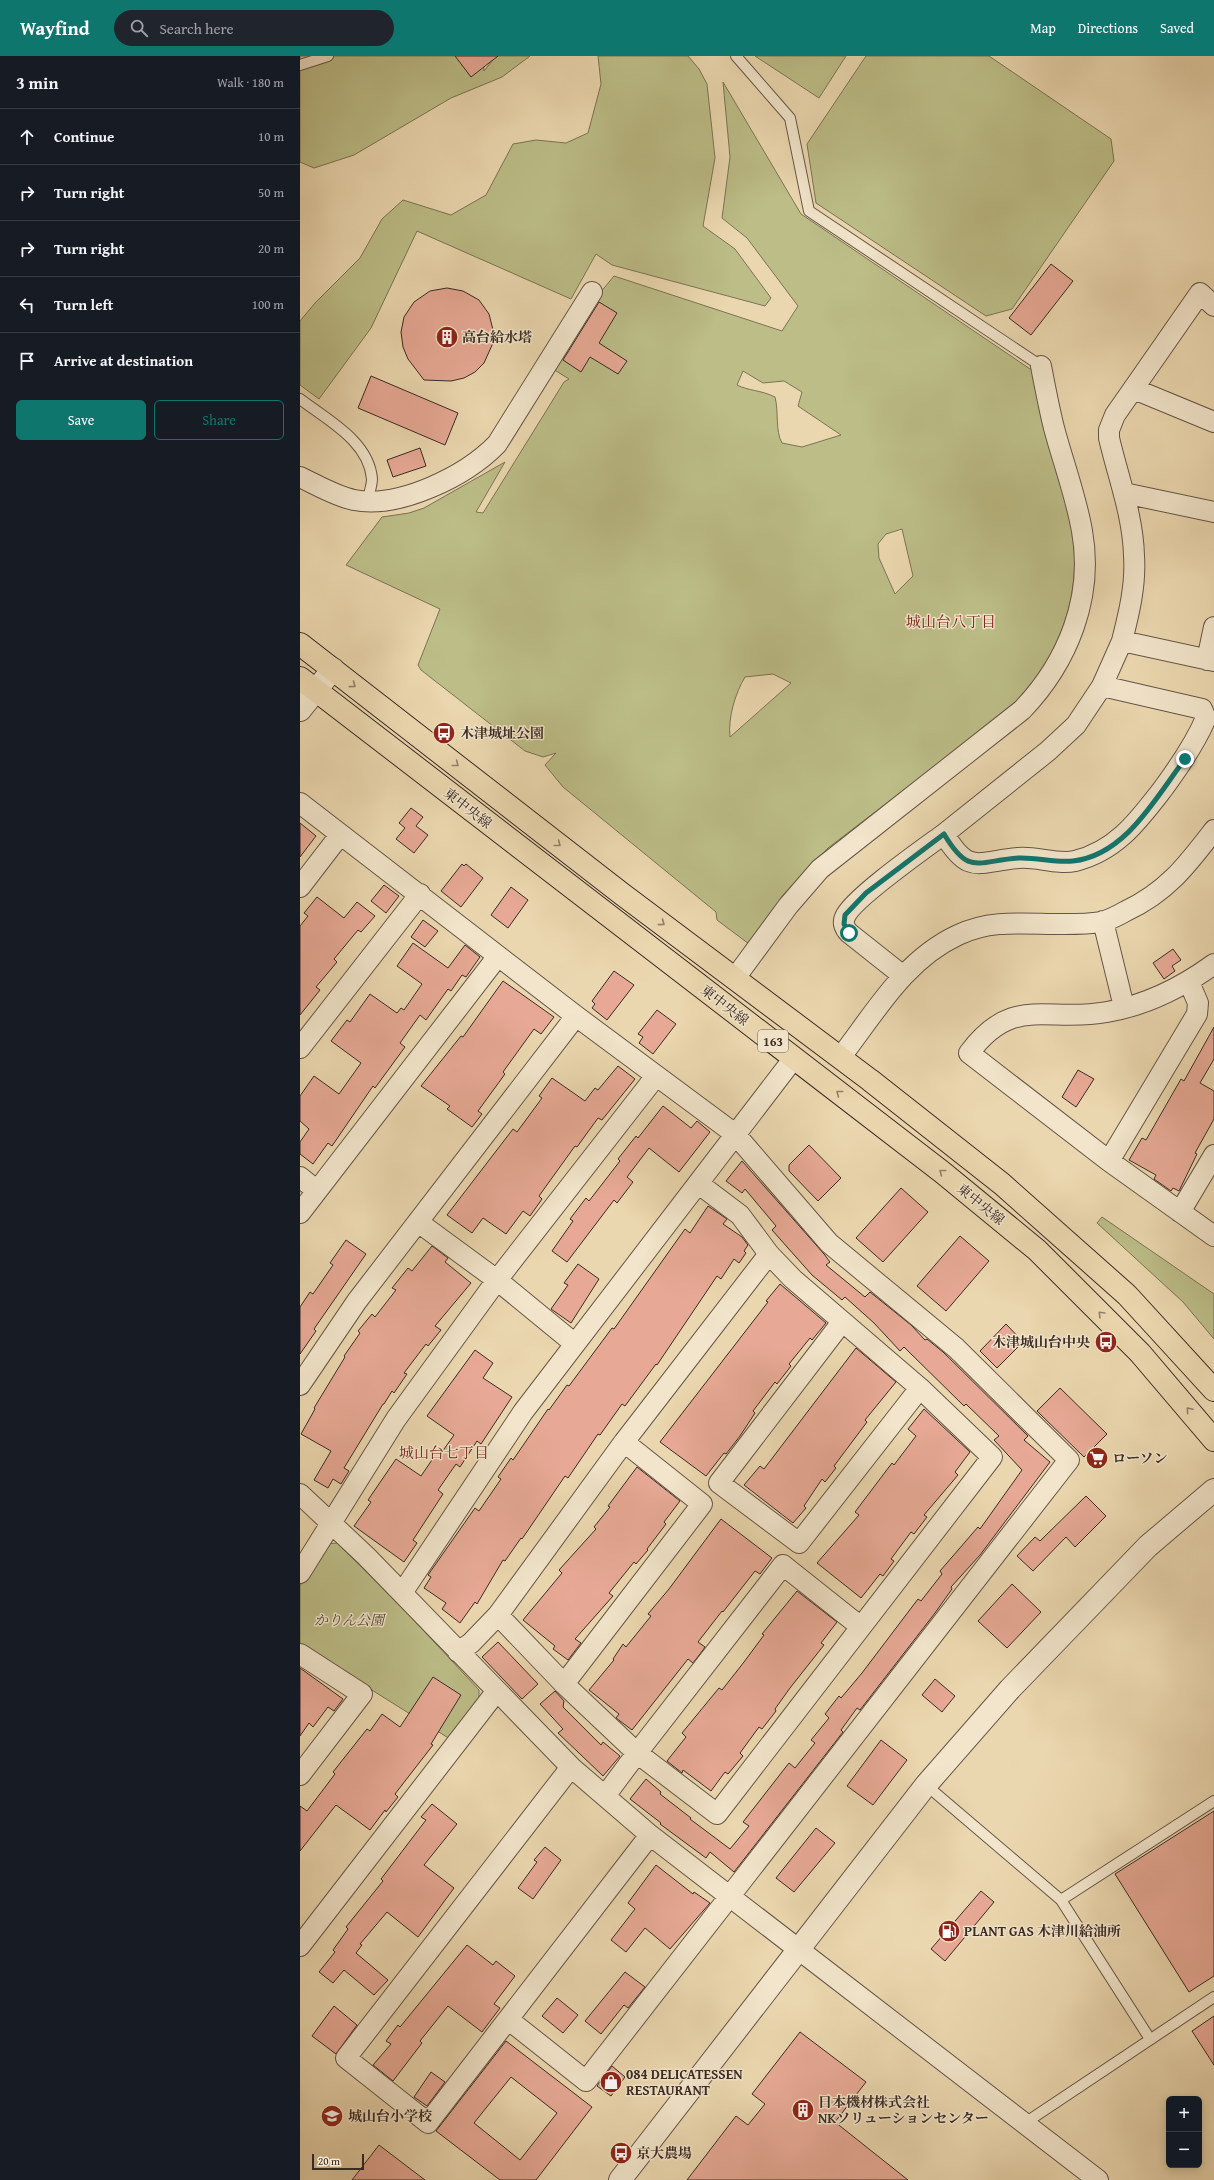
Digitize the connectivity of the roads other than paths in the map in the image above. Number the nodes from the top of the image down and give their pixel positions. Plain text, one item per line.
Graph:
1 (328, 56) edge
2 (736, 56) edge
3 (300, 65) edge
4 (592, 292) dead end
5 (1214, 306) edge
6 (1041, 366) joint
7 (1134, 389) junction
8 (300, 400) edge
9 (1214, 422) edge
10 (300, 477) edge
11 (1124, 493) junction
12 (368, 500) junction
13 (1214, 512) edge
14 (1214, 627) edge
15 (1122, 641) junction
16 (300, 644) edge
17 (1211, 660) edge
18 (333, 669) junction
19 (308, 684) edge
20 (1102, 686) junction
21 (300, 710) edge
22 (300, 803) edge
23 (1214, 830) edge
24 (944, 834) junction
25 (340, 835) junction
26 (300, 887) edge
27 (420, 894) junction
28 (1103, 921) junction
29 (498, 956) junction
30 (1214, 964) edge
31 (902, 975) junction
32 (735, 978) junction
33 (1189, 982) junction
34 (1124, 1007) junction
35 (576, 1016) junction
36 (300, 1048) edge
37 (794, 1058) junction
38 (840, 1058) junction
39 (656, 1076) junction
40 (735, 1134) junction
41 (1214, 1155) edge
42 (1109, 1161) junction
43 (300, 1177) edge
44 (699, 1184) junction
45 (316, 1190) junction
46 (1180, 1212) junction
47 (300, 1213) edge
48 (418, 1222) junction
49 (1214, 1236) edge
50 (769, 1254) junction
51 (497, 1280) junction
52 (842, 1322) junction
53 (574, 1344) junction
54 (300, 1385) edge
55 (920, 1388) junction
56 (1214, 1390) edge
57 (1214, 1440) edge
58 (624, 1442) junction
59 (1214, 1490) edge
60 (300, 1494) edge
61 (332, 1522) junction
62 (300, 1574) edge
63 (402, 1593) junction
64 (498, 1615) junction
65 (861, 1627) junction
66 (458, 1652) junction
67 (300, 1654) edge
68 (564, 1684) junction
69 (496, 1692) junction
70 (637, 1752) junction
71 (571, 1767) junction
72 (300, 1774) edge
73 (926, 1785) junction
74 (605, 1796) junction
75 (1214, 1801) edge
76 (650, 1835) junction
77 (729, 1897) junction
78 (1061, 1900) junction
79 (300, 1946) edge
80 (798, 1950) junction
81 (1214, 1997) edge
82 (509, 2020) junction
83 (1150, 2040) junction
84 (1025, 2123) junction
85 (620, 2180) edge
86 (1098, 2180) edge

1 - 3 lane
2 - 6 lane
4 - 12 street
5 - 7 street
6 - 32 street
7 - 9 street
7 - 11 street
8 - 12 lane
10 - 12 street
11 - 13 street
11 - 15 street
14 - 17 street
15 - 17 street
15 - 20 street
16 - 18 highway, 東中央線 / 163
18 - 19 street
18 -> 32 highway, 東中央線 / 163
19 - 21 street
19 - 37 highway, 東中央線 / 163
20 - 24 street
20 - 24 street
22 - 25 street
23 - 28 street
24 - 31 street
25 - 26 street
25 - 27 street
27 - 29 street
27 - 36 street
28 - 31 street
28 - 34 street
29 - 35 street
29 - 45 street
30 - 33 street
31 - 38 street
32 - 38 highway, 東中央線 / 163
33 - 34 street
33 - 42 street
34 - 42 street
35 - 39 street
35 - 48 street
37 - 40 street
57 -> 37 highway, 東中央線 / 163
38 - 56 highway, 東中央線 / 163
39 - 40 street
39 - 51 street
40 - 44 street
40 - 77 street
41 - 46 street
42 - 46 street
43 - 45 street
44 - 50 street
44 - 53 street
45 - 47 street
46 - 49 street
48 - 51 street
48 - 54 street
50 - 52 street
50 - 58 street
51 - 53 street
51 - 61 street
52 - 55 street
52 - 55 street
53 - 63 street
55 - 65 street
58 - 64 street
58 - 68 street
59 - 73 street
60 - 61 street
61 - 62 street
61 - 63 street
63 - 66 street
64 - 66 street
64 - 68 street
65 - 70 street
65 - 70 street
66 - 69 street
67 - 72 street
68 - 70 street
69 - 71 street
69 - 79 street
70 - 74 street
71 - 74 street
71 - 82 street
73 - 78 lane
73 - 80 street
74 - 76 street
75 - 78 lane
76 - 77 street
76 - 82 street
77 - 80 street
77 - 82 street
78 - 83 lane
80 - 84 street
80 - 85 street
81 - 83 lane
83 - 84 lane
84 - 86 street

